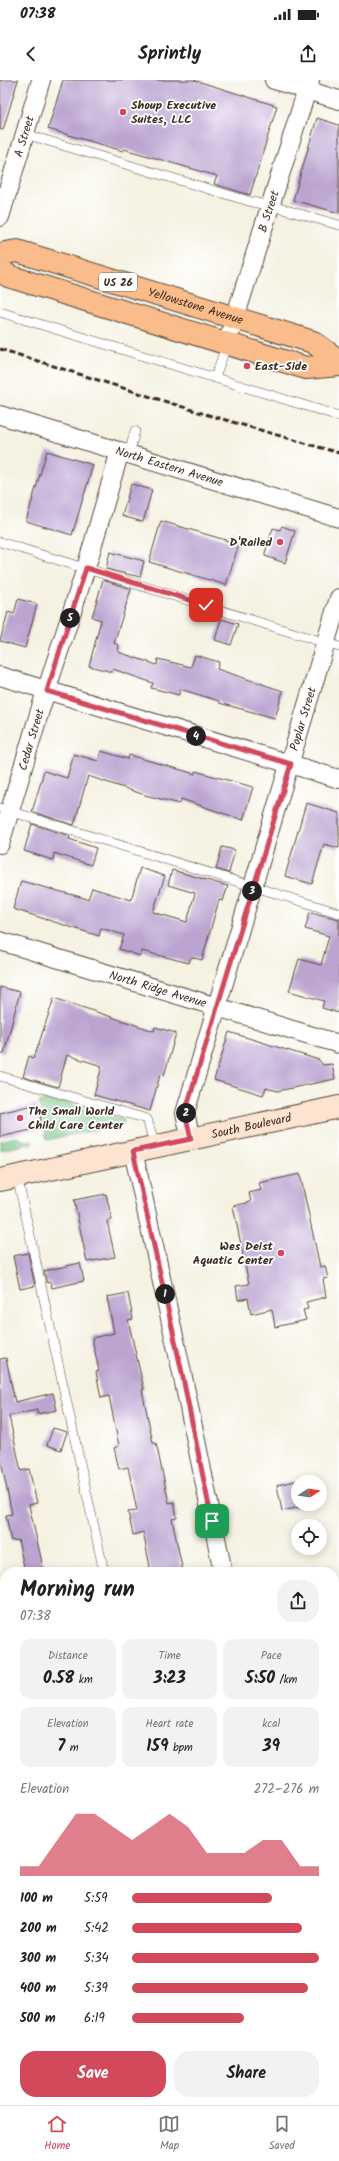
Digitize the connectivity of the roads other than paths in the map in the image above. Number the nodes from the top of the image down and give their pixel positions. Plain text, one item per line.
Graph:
1 (41, 80) edge
2 (274, 80) edge
3 (309, 85) edge
4 (339, 100) edge
5 (25, 134) junction
6 (272, 206) junction
7 (0, 217) edge
8 (339, 224) edge
9 (0, 254) edge
10 (0, 268) edge
11 (0, 312) edge
12 (235, 318) junction
13 (227, 343) junction
14 (339, 361) edge
15 (339, 365) edge
16 (215, 378) junction
17 (0, 415) edge
18 (339, 416) edge
19 (135, 431) dead end
20 (124, 453) junction
21 (339, 518) edge
22 (0, 542) edge
23 (86, 568) junction
24 (339, 598) edge
25 (333, 645) edge
26 (0, 676) edge
27 (47, 691) junction
28 (291, 764) junction
29 (339, 778) edge
30 (5, 809) edge
31 (0, 844) edge
32 (253, 886) junction
33 (339, 913) edge
34 (0, 941) edge
35 (217, 1008) junction
36 (339, 1044) edge
37 (0, 1076) edge
38 (339, 1107) edge
39 (191, 1139) junction
40 (155, 1146) junction
41 (133, 1151) junction
42 (8, 1178) edge
43 (103, 1567) edge
44 (222, 1567) edge

1 - 5 street, A Street
2 - 3 street
3 - 4 street
3 - 6 street, B Street
5 - 6 lane
5 - 7 street, A Street
6 - 8 lane
6 - 12 street, B Street
9 - 12 highway, Yellowstone Avenue / US 26
10 - 13 highway, US 26
11 - 16 lane
12 - 13 street, B Street
12 - 14 highway, Yellowstone Avenue / US 26
13 - 15 highway, US 26
13 - 16 lane
16 - 18 lane
17 - 20 street, North Eastern Avenue
19 - 20 lane
20 - 21 street, North Eastern Avenue
20 - 23 street, Cedar Street
22 - 23 lane
23 - 25 lane
23 - 27 street, Cedar Street
24 - 25 street, Poplar Street
25 - 28 street, Poplar Street
26 - 27 street
27 - 28 street
27 - 30 street, Cedar Street
28 - 29 street
28 - 32 street, Poplar Street
30 - 31 street, Cedar Street
30 - 32 lane
32 - 33 lane
32 - 35 street, Poplar Street
34 - 35 street, North Ridge Avenue
35 - 36 street, North Ridge Avenue
35 - 39 street, Poplar Street
37 - 40 lane
38 - 39 street, South Boulevard
39 - 40 street, South Boulevard
40 - 41 street, South Boulevard
41 - 42 street, South Boulevard
41 - 44 street
42 - 43 lane

